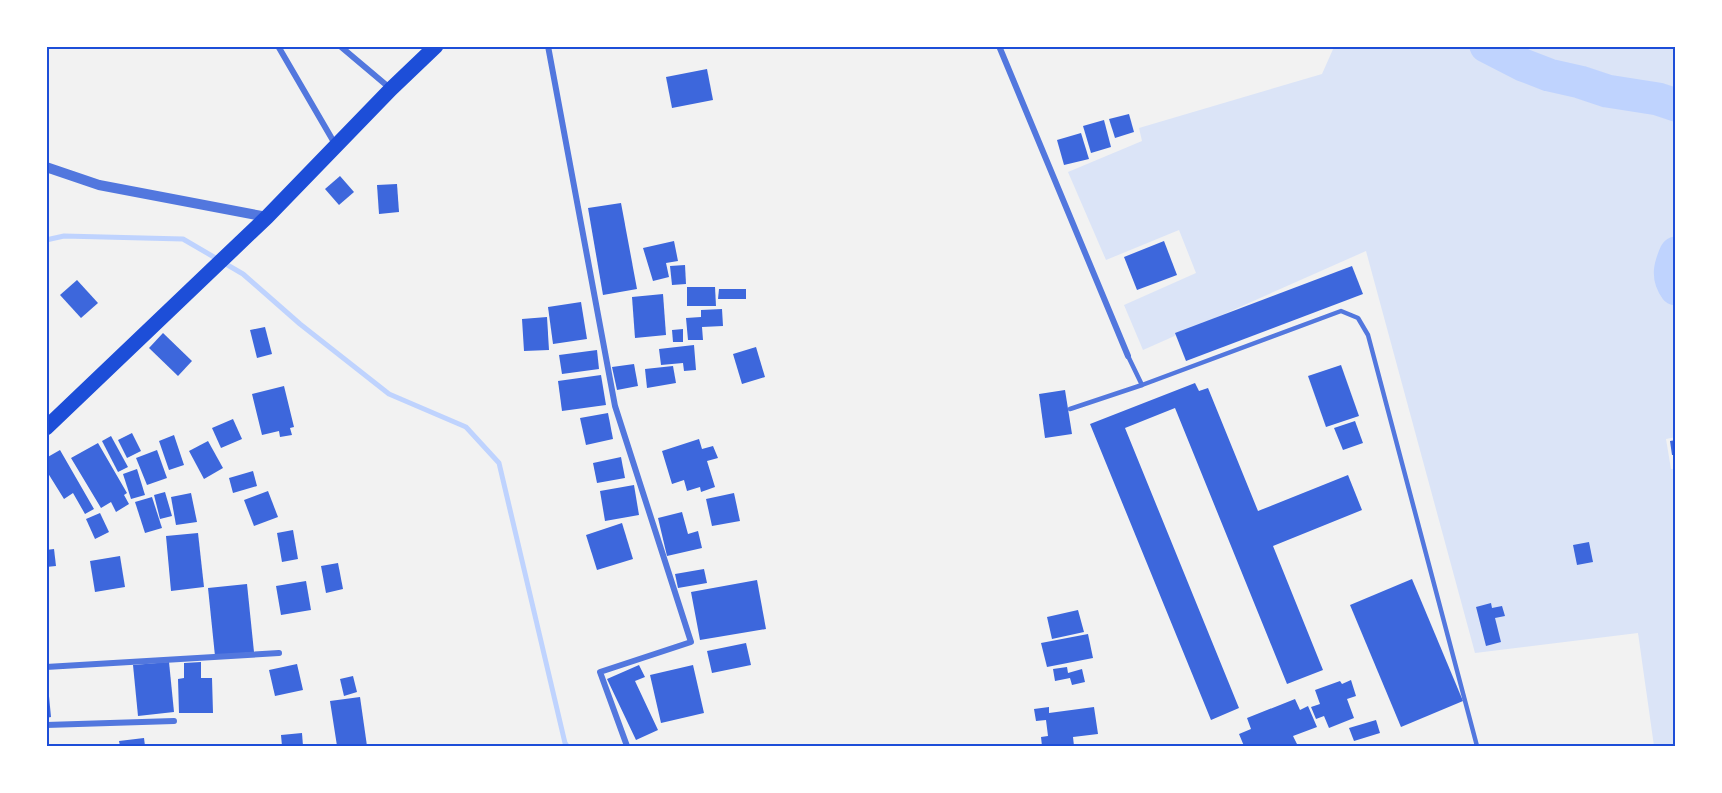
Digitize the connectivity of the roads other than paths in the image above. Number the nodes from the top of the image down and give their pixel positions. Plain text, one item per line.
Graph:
1 (278, 46) edge
2 (340, 46) edge
3 (436, 46) edge
4 (548, 46) edge
5 (999, 46) edge
6 (391, 89) junction
7 (336, 146) junction
8 (46, 167) edge
9 (267, 217) junction
10 (1128, 356) joint
11 (1142, 385) junction
12 (1071, 409) dead end
13 (46, 428) edge
14 (279, 653) dead end
15 (46, 667) edge
16 (174, 721) dead end
17 (46, 725) edge
18 (627, 747) edge
19 (1477, 747) edge

1 - 7 street
2 - 6 street
3 - 6 main road
4 - 18 street
5 - 10 street
6 - 7 main road
7 - 9 main road
8 - 9 street
9 - 13 main road
10 - 11 lane
11 - 12 lane
11 - 19 lane
14 - 15 street
16 - 17 street

